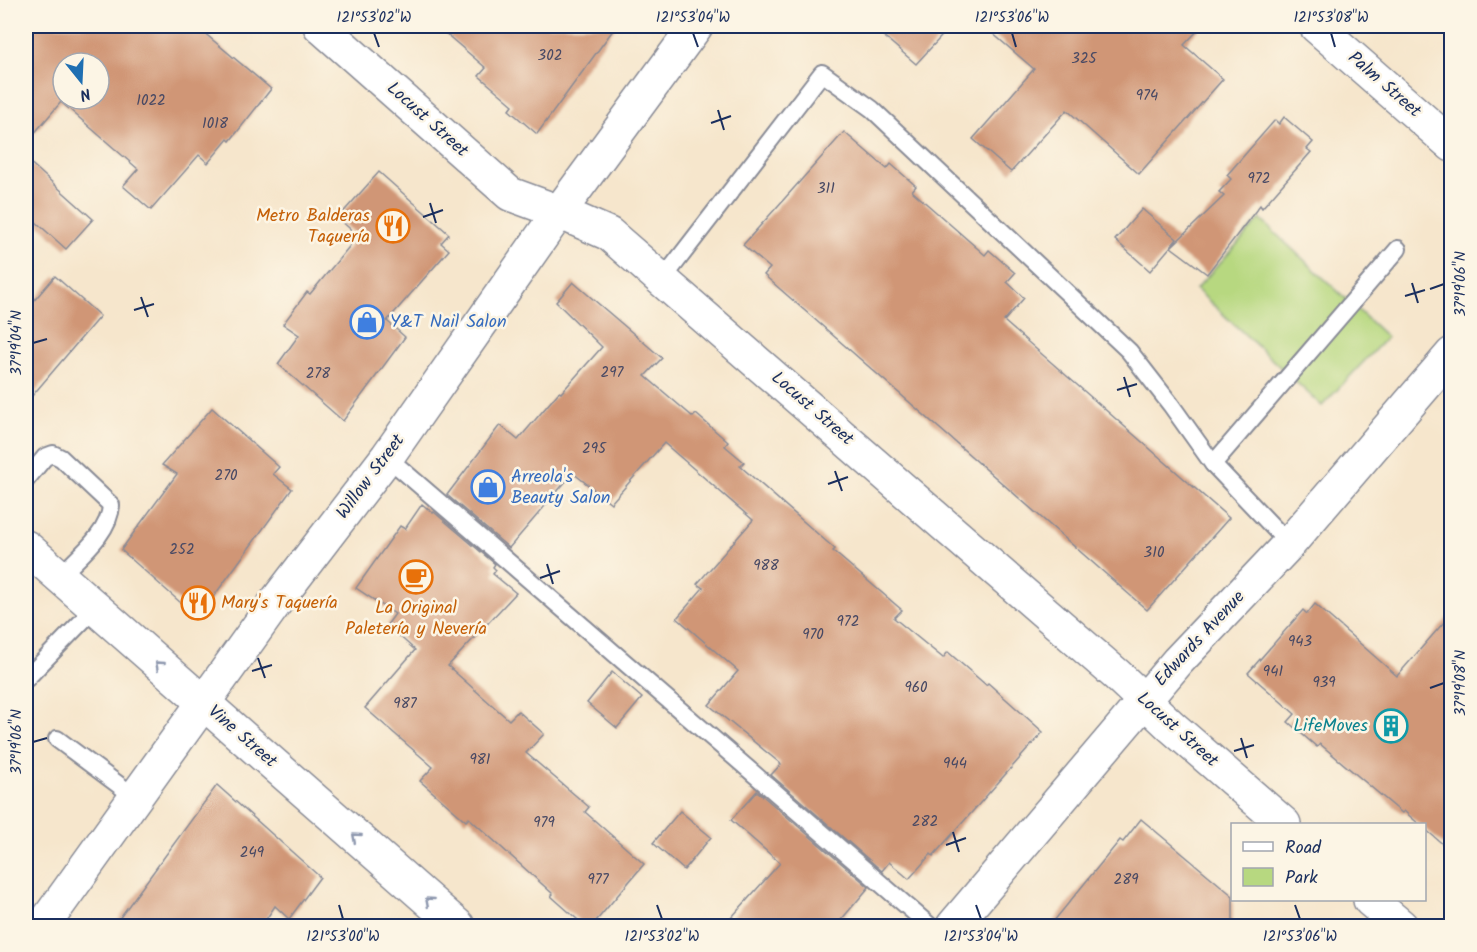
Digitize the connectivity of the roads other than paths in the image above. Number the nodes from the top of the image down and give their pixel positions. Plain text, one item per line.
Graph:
1 (320, 26) edge
2 (696, 26) edge
3 (1316, 26) edge
4 (1452, 144) edge
5 (559, 212) junction
6 (1398, 249) dead end
7 (663, 279) junction
8 (1452, 354) edge
9 (387, 457) junction
10 (1213, 464) junction
11 (26, 480) edge
12 (1289, 544) junction
13 (26, 547) edge
14 (59, 577) junction
15 (95, 608) junction
16 (26, 679) edge
17 (1144, 700) junction
18 (203, 703) junction
19 (57, 739) dead end
20 (135, 797) junction
21 (1282, 823) edge
22 (1371, 901) edge
23 (43, 927) edge
24 (458, 927) edge
25 (930, 927) edge
26 (953, 927) edge
27 (1401, 927) edge

1 - 5 street, Locust Street
2 - 5 street, Willow Street
3 - 4 street, Palm Street
5 - 7 street, Locust Street
5 - 9 street, Willow Street
6 - 10 lane
7 - 10 lane
7 - 17 street, Locust Street
8 - 12 street, Edwards Avenue
9 - 18 street, Willow Street
9 - 25 lane
10 - 12 lane
11 - 14 lane
12 - 17 street, Edwards Avenue
13 - 14 street, Vine Street
14 - 15 street, Vine Street
15 - 16 lane
18 -> 15 street, Vine Street
17 - 21 street, Locust Street
17 - 26 street, Edwards Avenue
18 - 20 street, Willow Street
24 -> 18 street, Vine Street
19 - 20 lane
20 - 23 street, Willow Street
22 - 27 street

